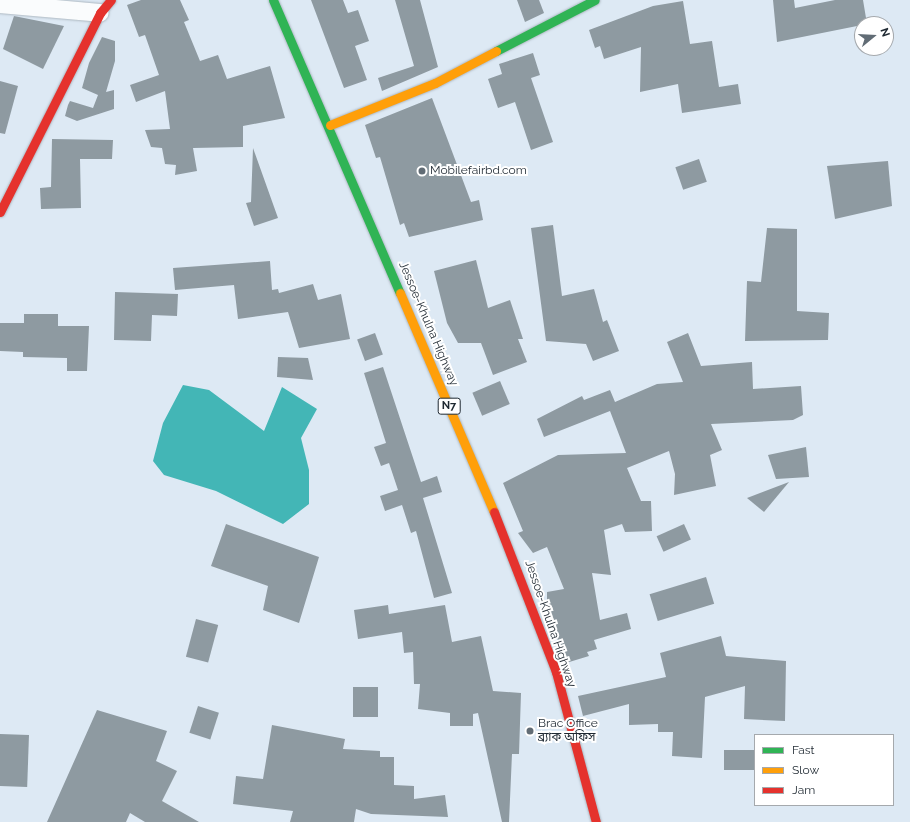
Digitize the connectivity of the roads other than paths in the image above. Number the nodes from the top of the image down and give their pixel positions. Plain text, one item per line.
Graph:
1 (273, 0) edge
2 (595, 0) edge
3 (0, 4) edge
4 (105, 7) edge
5 (330, 125) junction
6 (0, 212) edge
7 (596, 822) edge

1 - 5 main road, Jessoe-Khulna Highway / N7
2 - 5 main road
3 - 4 street
4 - 6 main road
5 - 7 main road, Jessoe-Khulna Highway / N7

